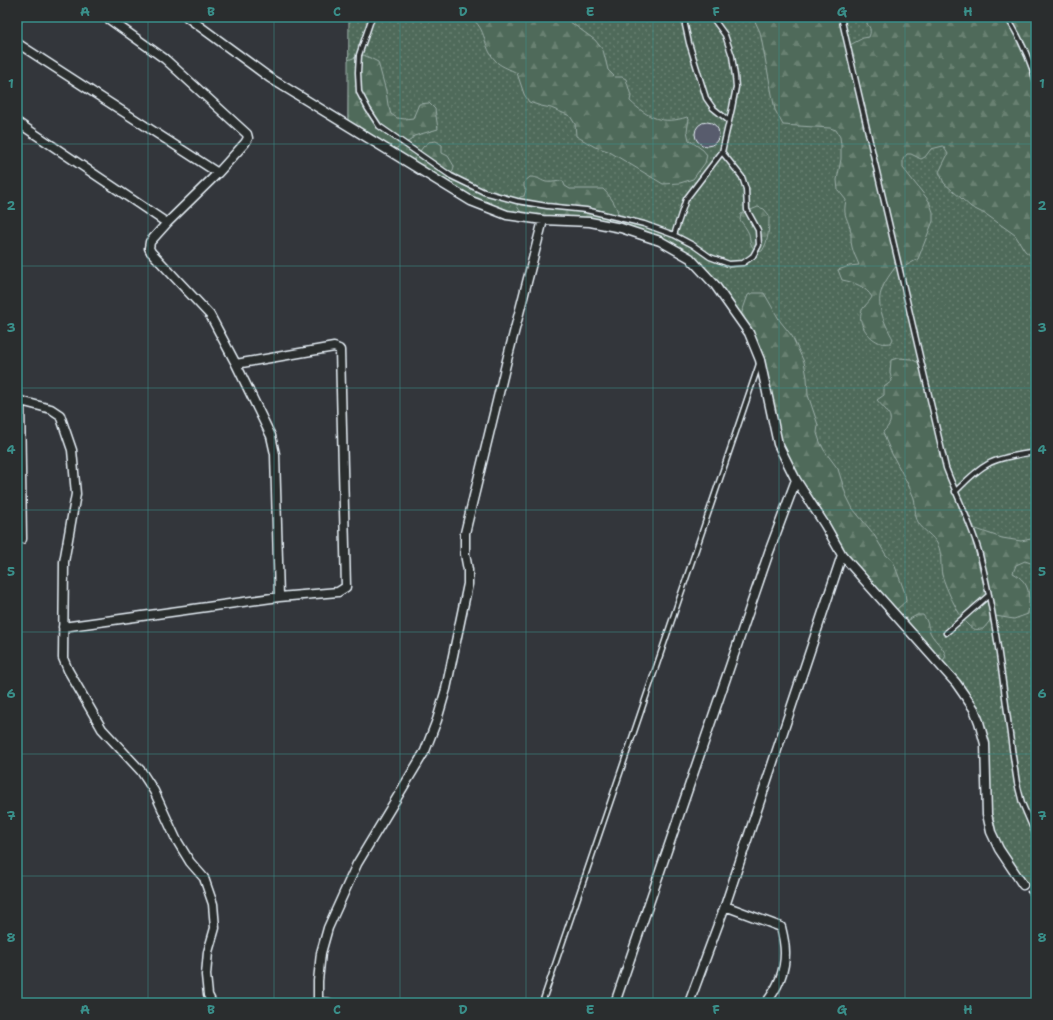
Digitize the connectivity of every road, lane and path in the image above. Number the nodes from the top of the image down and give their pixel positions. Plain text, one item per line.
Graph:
1 (18, 17) edge
2 (106, 17) edge
3 (188, 17) edge
4 (372, 17) edge
5 (685, 17) edge
6 (712, 17) edge
7 (841, 17) edge
8 (1007, 17) edge
9 (17, 20) edge
10 (17, 43) edge
11 (1036, 82) edge
12 (729, 121) junction
13 (17, 122) edge
14 (722, 152) junction
15 (218, 173) junction
16 (543, 220) junction
17 (167, 223) junction
18 (674, 235) junction
19 (760, 360) junction
20 (236, 364) junction
21 (19, 400) edge
22 (1036, 452) edge
23 (796, 480) junction
24 (955, 492) junction
25 (22, 539) dead end
26 (842, 555) junction
27 (989, 595) junction
28 (280, 598) junction
29 (63, 627) junction
30 (946, 633) dead end
31 (1036, 836) edge
32 (1023, 885) joint
33 (1036, 902) edge
34 (725, 906) junction
35 (316, 1002) edge
36 (212, 1003) edge
37 (330, 1003) edge
38 (542, 1003) edge
39 (615, 1003) edge
40 (689, 1003) edge
41 (766, 1003) edge

1 - 9 street
2 - 15 street
3 - 16 street
4 - 18 lane
5 - 12 lane
6 - 12 lane
7 - 24 lane
8 - 11 lane
10 - 15 street
12 - 14 lane
13 - 17 street
14 - 18 lane
14 - 18 lane
15 - 17 street
16 - 19 street
16 - 35 street
17 - 20 street
19 - 23 street
19 - 38 lane
20 - 28 street
20 - 28 street
21 - 25 street
21 - 29 street
22 - 24 lane
23 - 26 street
23 - 39 street
24 - 27 lane
26 - 32 street
26 - 34 street
27 - 30 lane
27 - 31 lane
28 - 29 street
29 - 36 street
32 - 33 path
34 - 40 street
34 - 41 street
35 - 37 street

